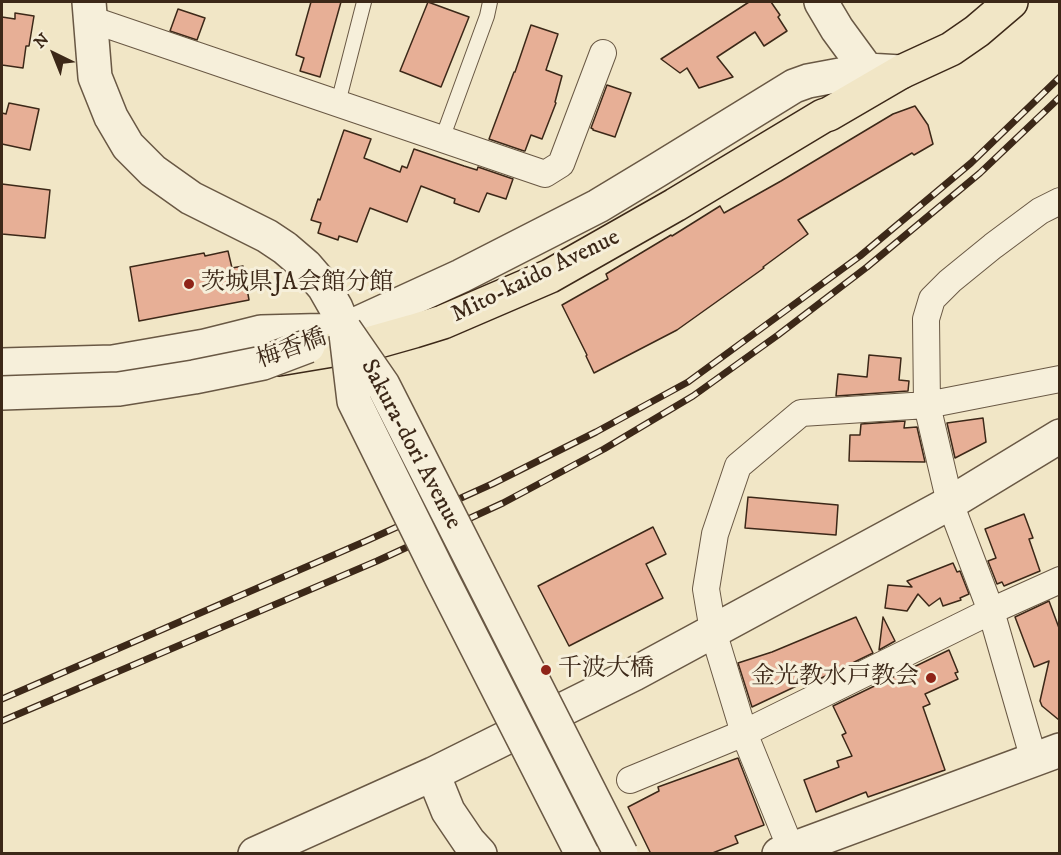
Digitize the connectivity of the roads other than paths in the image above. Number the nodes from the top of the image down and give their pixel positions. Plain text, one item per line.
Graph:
1 (364, 2) edge
2 (490, 2) edge
3 (820, 2) edge
4 (1011, 2) edge
5 (89, 10) edge
6 (603, 53) dead end
7 (867, 70) junction
8 (901, 72) junction
9 (338, 103) junction
10 (442, 139) junction
11 (1059, 201) edge
12 (340, 319) junction
13 (2, 365) edge
14 (1059, 379) edge
15 (2, 382) edge
16 (2, 393) edge
17 (927, 405) junction
18 (1059, 436) edge
19 (950, 503) junction
20 (1059, 580) edge
21 (991, 611) junction
22 (713, 631) junction
23 (744, 733) junction
24 (1046, 755) edge
25 (433, 774) junction
26 (630, 780) dead end
27 (785, 851) edge
28 (255, 854) edge
29 (480, 854) edge
30 (582, 854) edge
31 (621, 854) edge

1 - 9 lane
2 - 10 lane
3 - 7 street
4 - 8 main road, Mito-kaido Avenue
5 - 9 street
5 - 12 street
6 - 10 street
7 - 8 street
7 - 12 street
8 - 15 main road, Mito-kaido Avenue
9 - 10 street
11 - 17 street
12 - 13 street, 梅香橋
12 - 16 street, 梅香橋, bridge
12 - 30 street, Sakura-dori Avenue, bridge
12 - 31 street, Sakura-dori Avenue, bridge
14 - 17 street
17 - 19 street
17 - 22 street
18 - 19 street
19 - 21 street
19 - 22 street
20 - 21 street
21 - 23 street
21 - 24 street
22 - 23 street
22 - 25 street
23 - 26 street
23 - 27 street
24 - 27 street
25 - 28 street
25 - 29 street

